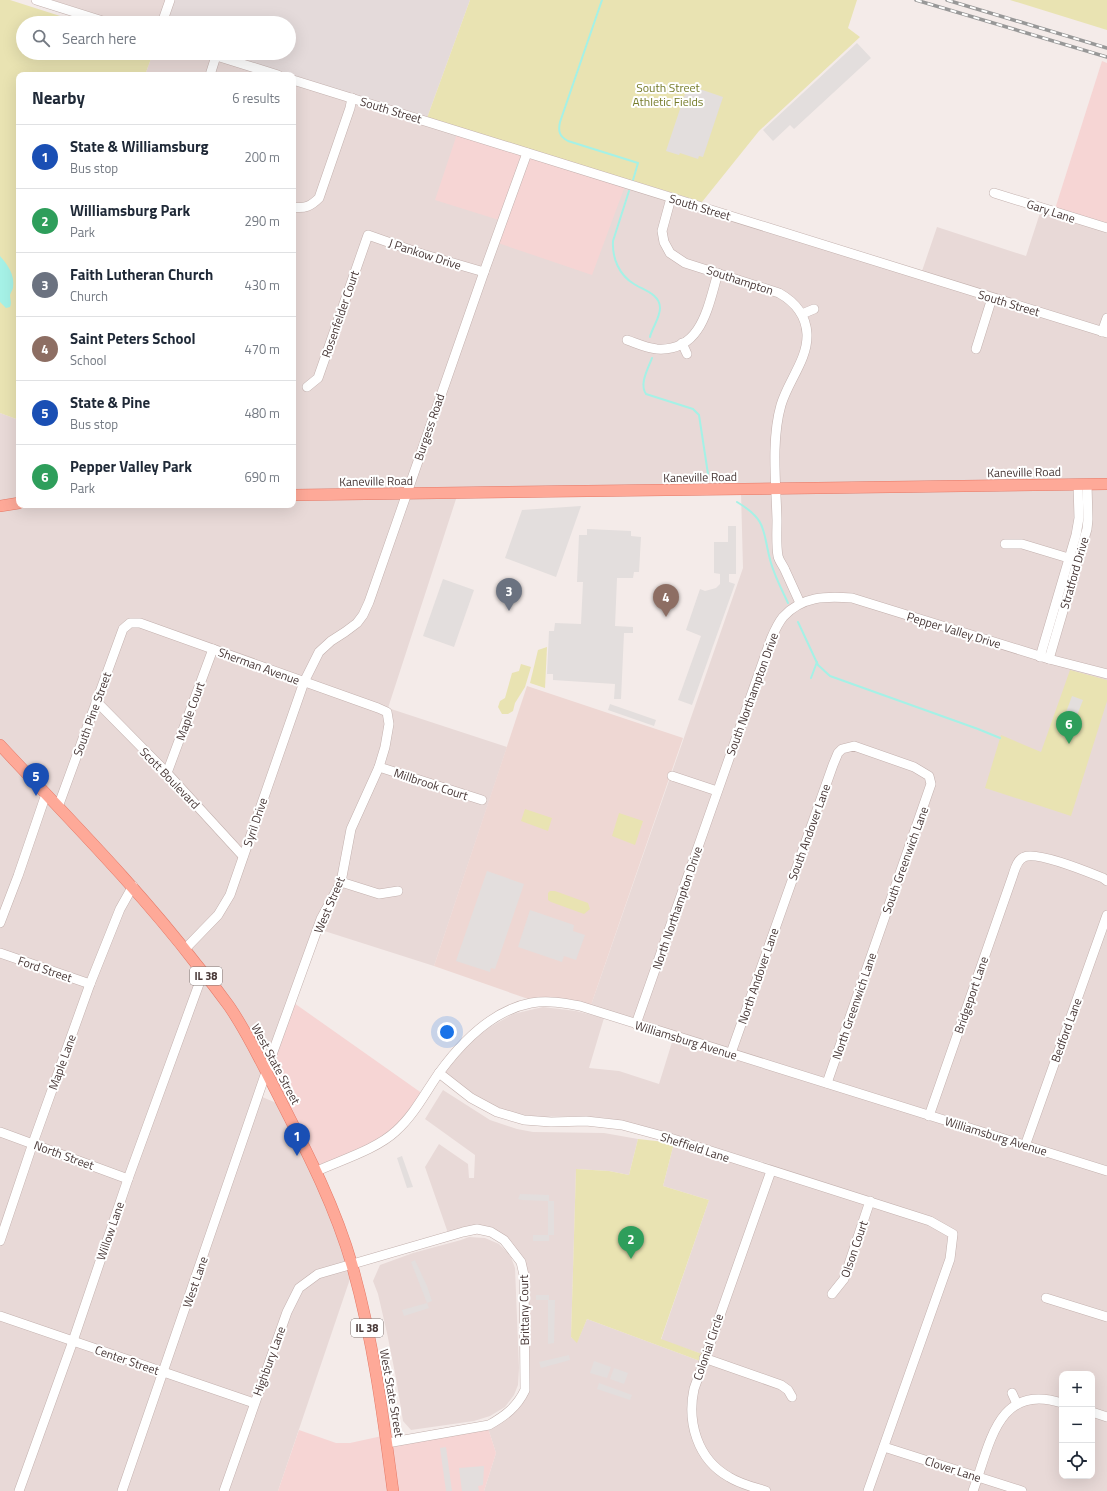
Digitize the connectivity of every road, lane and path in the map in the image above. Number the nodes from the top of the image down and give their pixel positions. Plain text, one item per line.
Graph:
1 (36, 0) edge
2 (170, 0) edge
3 (87, 16) edge
4 (164, 16) edge
5 (215, 60) edge
6 (229, 60) edge
7 (211, 72) edge
8 (268, 72) edge
9 (296, 81) edge
10 (352, 98) junction
11 (528, 153) junction
12 (994, 193) dead end
13 (671, 198) junction
14 (296, 207) edge
15 (1107, 228) edge
16 (367, 237) joint
17 (484, 272) junction
18 (718, 273) junction
19 (992, 298) junction
20 (814, 309) dead end
21 (802, 314) junction
22 (1107, 318) edge
23 (1105, 333) edge
24 (627, 340) dead end
25 (682, 343) junction
26 (976, 350) dead end
27 (687, 354) dead end
28 (307, 387) dead end
29 (1107, 484) edge
30 (1082, 485) junction
31 (776, 489) junction
32 (406, 494) junction
33 (296, 495) edge
34 (16, 503) edge
35 (0, 506) edge
36 (1005, 544) dead end
37 (1074, 560) junction
38 (800, 603) junction
39 (130, 623) joint
40 (212, 649) junction
41 (1045, 658) junction
42 (1107, 674) edge
43 (304, 682) junction
44 (96, 701) junction
45 (387, 712) joint
46 (0, 745) edge
47 (379, 767) junction
48 (167, 773) junction
49 (672, 776) dead end
50 (717, 791) junction
51 (929, 792) joint
52 (46, 794) junction
53 (482, 800) dead end
54 (58, 807) junction
55 (244, 856) junction
56 (1107, 881) edge
57 (341, 882) junction
58 (133, 886) junction
59 (398, 891) dead end
60 (785, 898) joint
61 (1107, 915) edge
62 (0, 923) edge
63 (881, 928) joint
64 (185, 949) junction
65 (0, 953) edge
66 (204, 973) junction
67 (90, 984) junction
68 (636, 1024) junction
69 (731, 1053) junction
70 (439, 1073) junction
71 (267, 1074) junction
72 (827, 1083) junction
73 (929, 1116) junction
74 (0, 1132) edge
75 (33, 1143) junction
76 (1025, 1146) junction
77 (1107, 1170) edge
78 (317, 1171) junction
79 (771, 1171) junction
80 (128, 1179) junction
81 (870, 1201) junction
82 (0, 1241) edge
83 (352, 1264) junction
84 (832, 1294) dead end
85 (1046, 1298) dead end
86 (0, 1316) edge
87 (1107, 1317) edge
88 (73, 1341) junction
89 (704, 1358) junction
90 (163, 1373) junction
91 (1012, 1393) dead end
92 (792, 1397) dead end
93 (1059, 1402) edge
94 (254, 1403) junction
95 (1017, 1404) junction
96 (1095, 1413) edge
97 (1107, 1417) edge
98 (387, 1443) junction
99 (884, 1447) junction
100 (978, 1478) junction
101 (19, 1491) edge
102 (122, 1491) edge
103 (224, 1491) edge
104 (393, 1491) edge
105 (766, 1491) edge
106 (868, 1491) edge
107 (973, 1491) edge
108 (1022, 1491) edge

1 - 3 street
2 - 4 street
5 - 7 street
6 - 8 street
9 - 10 street, South Street
10 - 11 street, South Street
10 - 14 street
11 - 13 street, South Street
11 - 17 street, Burgess Road
12 - 15 street, Gary Lane
13 - 18 street, Southampton
13 - 19 street, South Street
16 - 17 street, J Pankow Drive
16 - 28 street, Rosenfelder Court
17 - 32 street, Burgess Road
18 - 21 street, Southampton
18 - 25 street
19 - 23 street, South Street
19 - 26 street
20 - 21 street
21 - 31 street, Southampton
22 - 23 street
24 - 25 street
25 - 27 street
29 - 30 main road, Kaneville Road
30 - 31 main road, Kaneville Road
30 - 37 street, Stratford Drive
31 - 32 main road, Kaneville Road
31 - 38 street
32 - 33 main road, Kaneville Road
32 - 43 street, Burgess Road
34 - 35 main road
36 - 37 street
37 - 41 street, Stratford Drive
38 - 41 street, Pepper Valley Drive
38 - 50 street, South Northampton Drive
39 - 40 street, Sherman Avenue
39 - 44 street, South Pine Street
40 - 43 street, Sherman Avenue
40 - 48 street, Maple Court
41 - 42 street, Pepper Valley Drive
43 - 45 street, Sherman Avenue
43 - 55 street, Syril Drive
44 - 48 street, Scott Boulevard
44 - 54 street, South Pine Street
45 - 47 street, West Street
46 - 52 main road, West State Street / IL 38
47 - 53 street, Millbrook Court
47 - 57 street, West Street
48 - 55 street, Scott Boulevard
49 - 50 street
50 - 68 street, North Northampton Drive
51 - 60 street, South Andover Lane
51 - 63 street, South Greenwich Lane
52 - 54 main road, West State Street / IL 38
52 - 62 street
54 - 58 main road, West State Street / IL 38
55 - 64 street, Syril Drive
56 - 73 street, Bridgeport Lane
57 - 59 street
57 - 71 street, West Street
58 - 64 main road, West State Street / IL 38
58 - 67 street, Maple Lane
60 - 69 street, North Andover Lane
61 - 76 street, Bedford Lane
63 - 72 street, North Greenwich Lane
64 - 66 main road, West State Street / IL 38
65 - 67 street, Ford Street
66 - 71 main road, West State Street / IL 38
66 - 80 street, Willow Lane
67 - 75 street, Maple Lane
68 - 69 street, Williamsburg Avenue
68 - 70 street, Williamsburg Avenue
69 - 72 street, Williamsburg Avenue
70 - 78 street, Williamsburg Avenue
70 - 79 street, Sheffield Lane
71 - 78 main road, West State Street / IL 38
71 - 90 street, West Lane
72 - 73 street, Williamsburg Avenue
73 - 76 street, Williamsburg Avenue
74 - 75 street, North Street
75 - 80 street, North Street
75 - 82 street, Maple Lane
76 - 77 street, Williamsburg Avenue
78 - 83 main road, West State Street / IL 38
79 - 81 street, Sheffield Lane
79 - 89 street, Colonial Circle
80 - 88 street, Willow Lane
81 - 84 street, Olson Court
81 - 99 street, Sheffield Lane
83 - 94 street, Highbury Lane
83 - 98 main road, West State Street / IL 38
83 - 98 street, Brittany Court
85 - 87 street
86 - 88 street, Center Street
88 - 90 street, Center Street
88 - 101 street, Willow Lane
89 - 92 street
89 - 105 street, Colonial Circle
90 - 94 street, Center Street
90 - 102 street, West Lane
91 - 95 street
93 - 95 street
94 - 103 street, Highbury Lane
95 - 100 street
96 - 97 street
98 - 104 main road, West State Street / IL 38
99 - 100 street, Clover Lane
99 - 106 street
100 - 107 street
100 - 108 street, Clover Lane

